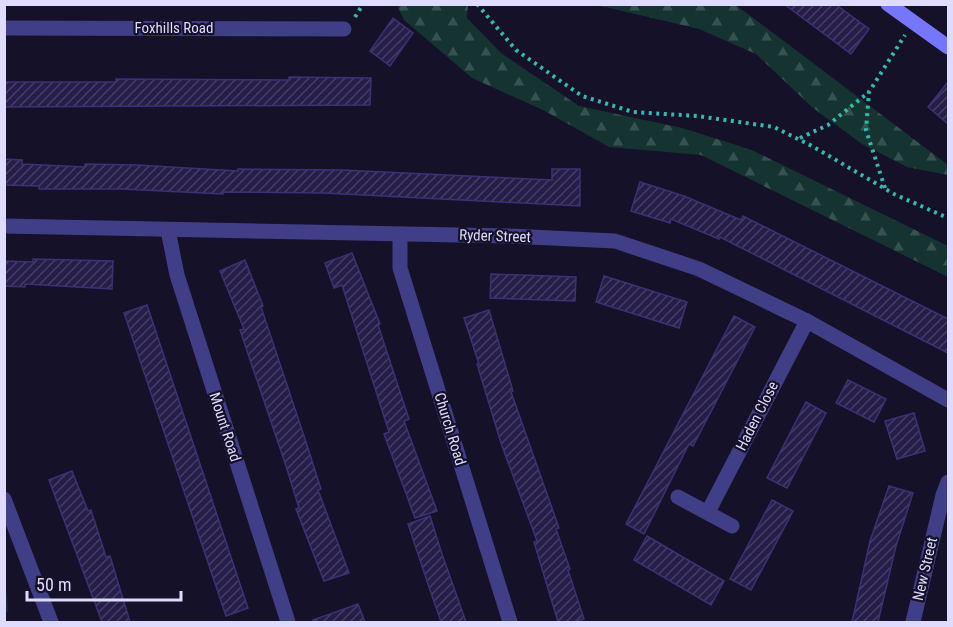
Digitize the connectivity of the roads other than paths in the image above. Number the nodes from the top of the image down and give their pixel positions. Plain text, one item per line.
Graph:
1 (888, 4) edge
2 (348, 25) road end
3 (4, 28) edge
4 (948, 47) edge
5 (4, 226) edge
6 (168, 230) junction
7 (400, 234) junction
8 (807, 321) junction
9 (948, 400) edge
10 (948, 482) edge
11 (678, 497) dead end
12 (4, 499) edge
13 (708, 512) junction
14 (732, 526) dead end
15 (48, 621) edge
16 (288, 622) edge
17 (510, 622) edge
18 (913, 622) edge

1 - 4 street
2 - 3 street, Foxhills Road
5 - 6 street, Ryder Street
6 - 7 street, Ryder Street
6 - 16 street, Mount Road
7 - 8 street, Ryder Street
7 - 17 street, Church Road
8 - 9 street, Ryder Street
8 - 13 street, Haden Close
10 - 18 street, New Street
11 - 13 street
12 - 15 street
13 - 14 street

